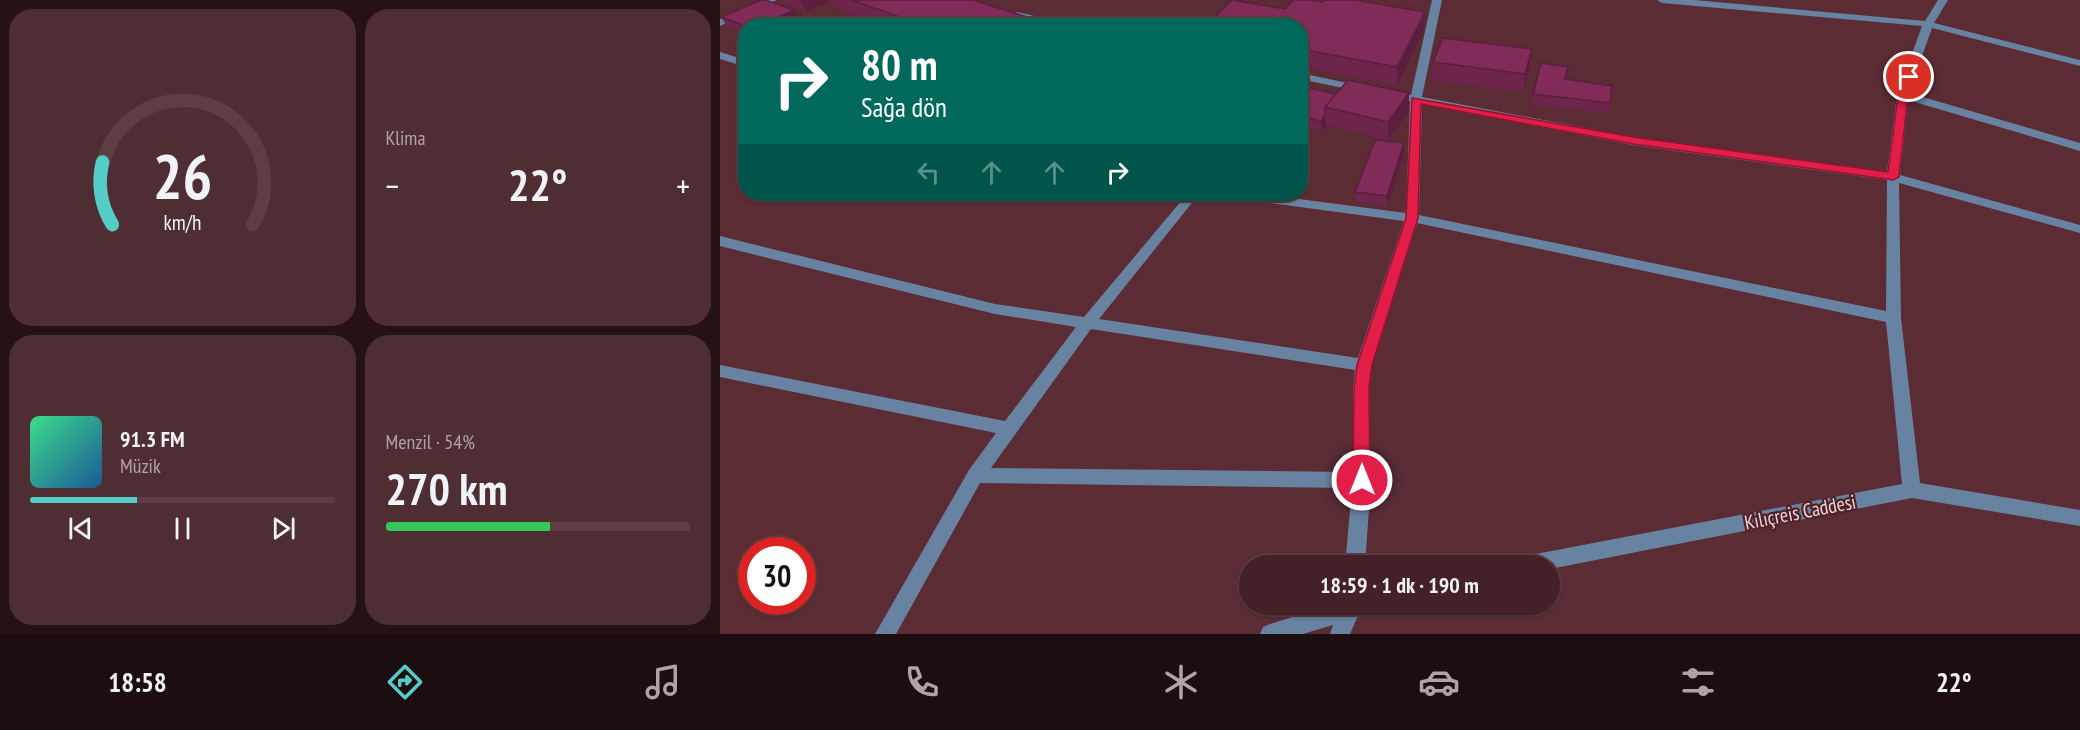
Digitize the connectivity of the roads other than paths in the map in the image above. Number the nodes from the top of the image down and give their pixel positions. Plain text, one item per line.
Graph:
1 (772, 0) edge
2 (1437, 0) edge
3 (1662, 0) edge
4 (1943, 0) edge
5 (1007, 13) edge
6 (1029, 18) edge
7 (720, 23) edge
8 (1928, 24) junction
9 (720, 55) edge
10 (738, 61) edge
11 (2080, 63) edge
12 (1308, 78) edge
13 (1903, 95) junction
14 (1416, 100) junction
15 (2080, 147) edge
16 (1893, 177) junction
17 (1187, 201) edge
18 (1285, 201) edge
19 (1412, 218) junction
20 (2080, 229) edge
21 (720, 241) edge
22 (1893, 318) junction
23 (1087, 324) junction
24 (1364, 365) junction
25 (720, 371) edge
26 (1010, 429) junction
27 (975, 476) junction
28 (1362, 480) junction
29 (1912, 490) junction
30 (2080, 518) edge
31 (1355, 555) edge
32 (1560, 558) edge
33 (1331, 615) edge
34 (1352, 615) edge
35 (885, 634) edge
36 (1270, 634) edge
37 (1340, 634) edge

1 - 7 street
2 - 14 street
3 - 8 street
4 - 8 street
5 - 6 street
8 - 11 street
8 - 13 street
9 - 10 street
12 - 14 street
13 - 15 street
13 - 16 street
14 - 16 street
14 - 19 street
16 - 20 street
16 - 22 street
17 - 23 street
18 - 19 street
19 - 22 street
19 - 24 street
21 - 23 street
22 - 29 street
23 - 24 street
23 - 26 street
24 - 28 street
25 - 26 street
26 - 27 street
27 - 28 street
27 - 35 street
28 - 31 street
29 - 30 street, Kılıçreis Caddesi
29 - 32 street, Kılıçreis Caddesi
33 - 36 street
34 - 37 street

